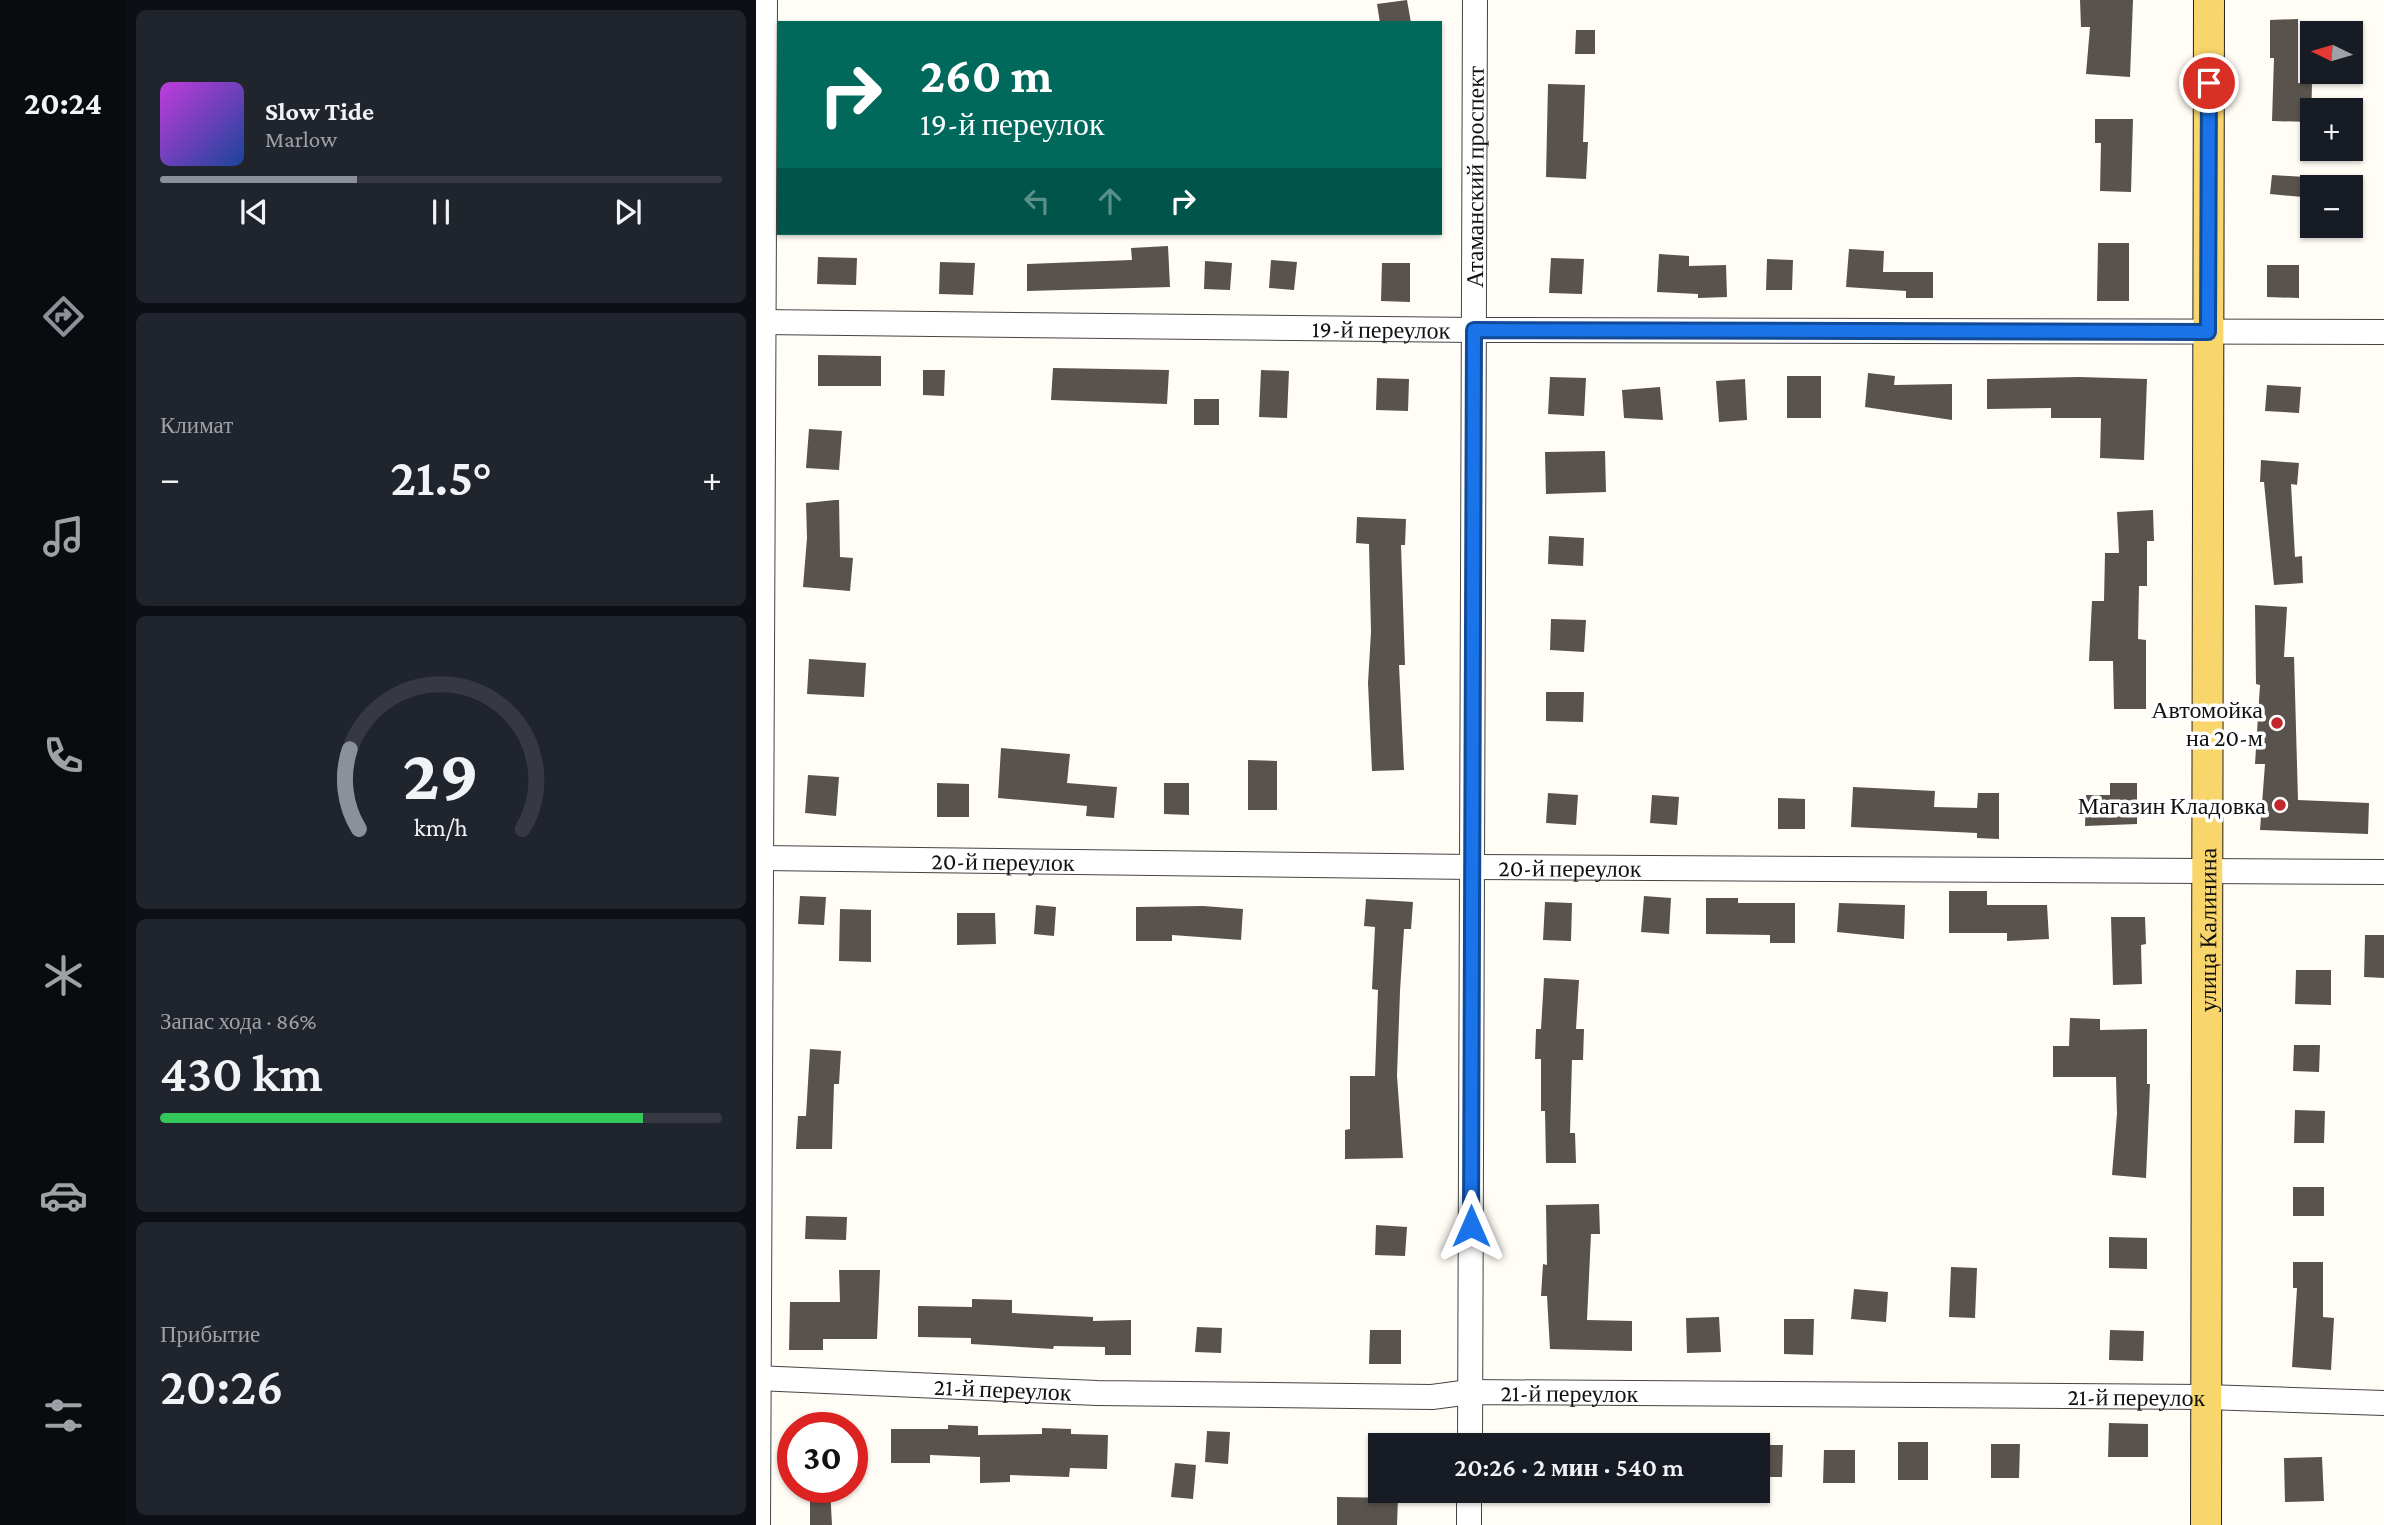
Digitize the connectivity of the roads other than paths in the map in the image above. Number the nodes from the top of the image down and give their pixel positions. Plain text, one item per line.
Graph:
1 (765, 0) edge
2 (1475, 0) edge
3 (2209, 0) edge
4 (760, 322) edge
5 (1474, 330) junction
6 (2208, 332) junction
7 (2384, 332) edge
8 (759, 858) edge
9 (1472, 867) junction
10 (2208, 871) junction
11 (2384, 872) edge
12 (757, 1378) edge
13 (1470, 1392) junction
14 (2206, 1397) junction
15 (2384, 1403) edge
16 (1470, 1433) edge
17 (1469, 1503) edge
18 (758, 1525) edge
19 (1469, 1525) edge
20 (2206, 1525) edge

1 - 4 street
2 - 5 street, Атаманский проспект
3 - 6 main road, улица Калинина
4 - 5 street, 19-й переулок
4 - 8 street
5 - 6 street, 19-й переулок
5 - 9 street, Атаманский проспект
6 - 7 street, 19-й переулок
6 - 10 main road, улица Калинина
8 - 9 street, 20-й переулок
8 - 12 street
9 - 10 street, 20-й переулок
9 - 13 street, Атаманский проспект
10 - 11 street, 20-й переулок
10 - 14 main road, улица Калинина
12 - 13 street, 21-й переулок
12 - 18 street
13 - 14 street, 21-й переулок
13 - 16 street, Атаманский проспект
14 - 15 street, 21-й переулок
14 - 20 main road, улица Калинина
17 - 19 street

